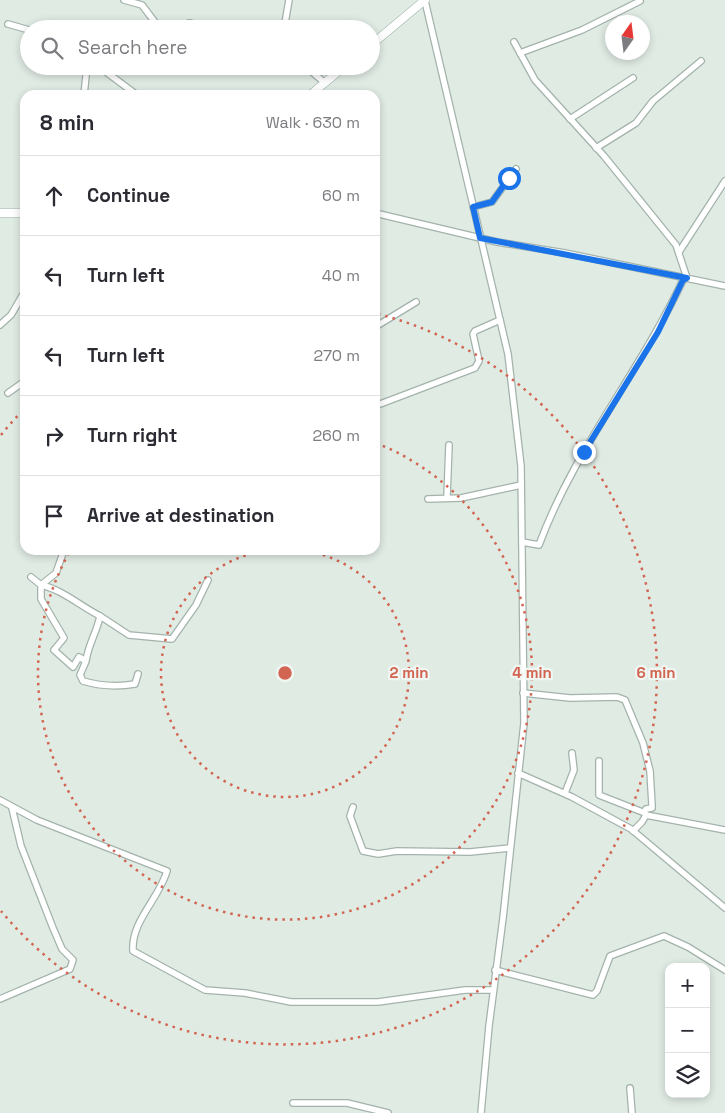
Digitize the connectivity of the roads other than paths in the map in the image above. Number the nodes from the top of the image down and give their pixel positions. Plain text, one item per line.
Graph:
1 (124, 0) edge
2 (289, 0) edge
3 (425, 0) edge
4 (640, 1) edge
5 (153, 20) edge
6 (286, 20) edge
7 (8, 24) dead end
8 (20, 27) edge
9 (380, 38) edge
10 (514, 42) dead end
11 (520, 53) junction
12 (701, 61) dead end
13 (86, 75) edge
14 (110, 75) edge
15 (316, 75) edge
16 (335, 75) edge
17 (633, 78) dead end
18 (326, 83) junction
19 (85, 90) edge
20 (130, 90) edge
21 (317, 90) edge
22 (570, 119) junction
23 (596, 148) junction
24 (516, 170) dead end
25 (725, 181) edge
26 (473, 207) junction
27 (0, 213) edge
28 (20, 213) edge
29 (380, 214) edge
30 (480, 238) junction
31 (679, 252) junction
32 (687, 278) junction
33 (725, 286) edge
34 (20, 300) edge
35 (416, 302) dead end
36 (500, 320) junction
37 (380, 324) edge
38 (0, 325) edge
39 (20, 385) edge
40 (8, 393) dead end
41 (380, 404) edge
42 (449, 445) dead end
43 (521, 485) junction
44 (447, 497) junction
45 (428, 499) dead end
46 (522, 542) junction
47 (62, 555) edge
48 (31, 577) dead end
49 (208, 580) dead end
50 (41, 584) junction
51 (100, 616) junction
52 (86, 661) junction
53 (138, 674) dead end
54 (523, 693) junction
55 (572, 753) dead end
56 (599, 761) dead end
57 (518, 773) junction
58 (565, 793) junction
59 (0, 800) edge
60 (353, 807) dead end
61 (12, 808) junction
62 (645, 813) junction
63 (725, 830) edge
64 (633, 831) junction
65 (510, 848) junction
66 (725, 908) edge
67 (495, 970) junction
68 (725, 970) edge
69 (490, 990) dead end
70 (0, 999) edge
71 (630, 1088) dead end
72 (293, 1103) dead end
73 (388, 1113) edge
74 (481, 1113) edge
75 (632, 1113) edge

1 - 5 street
2 - 6 street
3 - 9 street
3 - 26 street
4 - 11 street
7 - 8 street
10 - 11 street
11 - 22 street
12 - 23 street
13 - 19 street
14 - 20 street
15 - 18 street
16 - 18 street
17 - 22 street
18 - 21 street
22 - 23 street
23 - 31 street
24 - 26 street
25 - 31 street
26 - 30 street
27 - 28 street
29 - 30 street
30 - 32 street
30 - 36 street
31 - 32 street
32 - 33 street
32 - 46 street
34 - 38 street
35 - 37 street
36 - 41 street
36 - 43 street
39 - 40 street
42 - 44 street
43 - 44 street
43 - 46 street
44 - 45 street
46 - 54 street
47 - 50 street
48 - 50 street
49 - 51 street
50 - 51 street
50 - 52 street
51 - 52 street
52 - 53 street
54 - 57 street
54 - 62 street
55 - 58 street
56 - 62 street
57 - 58 street
57 - 65 street
58 - 64 street
59 - 61 street
60 - 65 street
61 - 69 street
61 - 70 street
62 - 63 street
62 - 64 street
64 - 66 street
65 - 67 street
67 - 68 street
67 - 74 street
71 - 75 street
72 - 73 street

